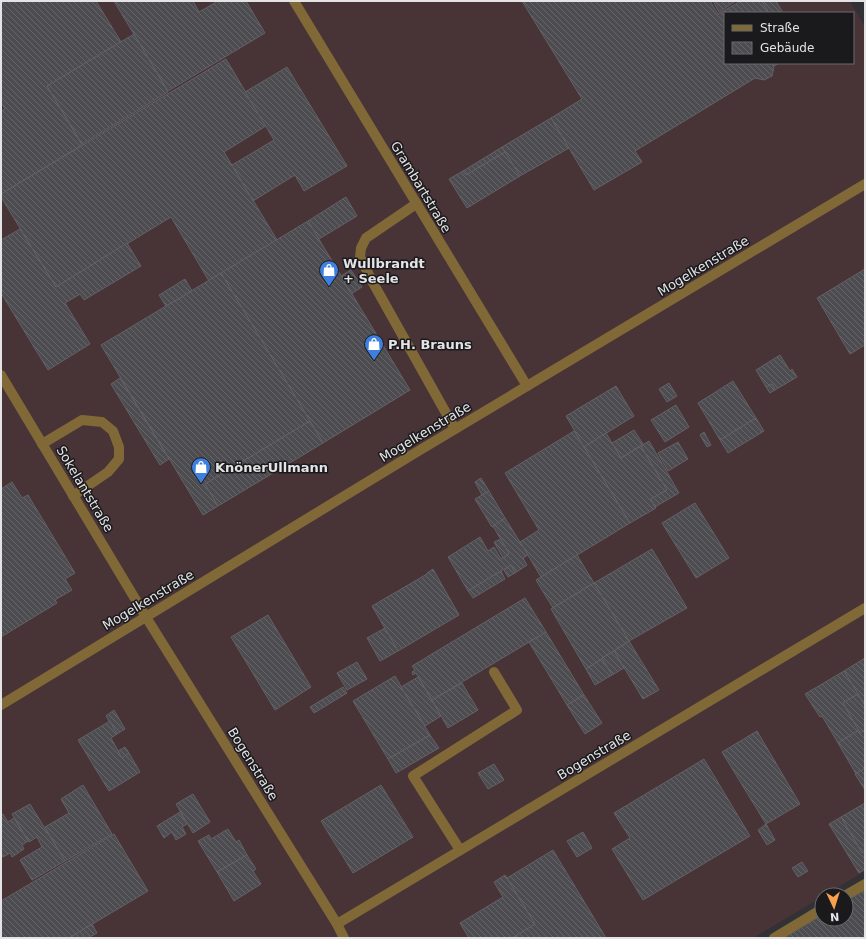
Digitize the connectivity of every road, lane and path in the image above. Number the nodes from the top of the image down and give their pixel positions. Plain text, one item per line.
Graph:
1 (294, 1) edge
2 (865, 184) edge
3 (416, 204) junction
4 (1, 375) edge
5 (527, 386) junction
6 (455, 429) junction
7 (42, 444) junction
8 (73, 496) junction
9 (865, 608) edge
10 (146, 617) junction
11 (494, 672) dead end
12 (1, 705) edge
13 (460, 850) junction
14 (865, 884) edge
15 (854, 890) edge
16 (814, 915) edge
17 (337, 924) junction
18 (344, 938) edge
19 (774, 938) edge

1 - 3 street, Grambartstraße
2 - 5 street, Mogelkenstraße
3 - 5 street, Grambartstraße
3 - 6 street
4 - 7 street, Sokelantstraße
5 - 6 street, Mogelkenstraße
6 - 10 street, Mogelkenstraße
7 - 8 street, Sokelantstraße
7 - 8 street
8 - 10 street, Sokelantstraße
9 - 13 street, Bogenstraße
10 - 12 street, Mogelkenstraße
10 - 17 street, Bogenstraße
11 - 13 street
13 - 17 street, Bogenstraße
14 - 15 street
16 - 19 street
17 - 18 street, Bogenstraße

